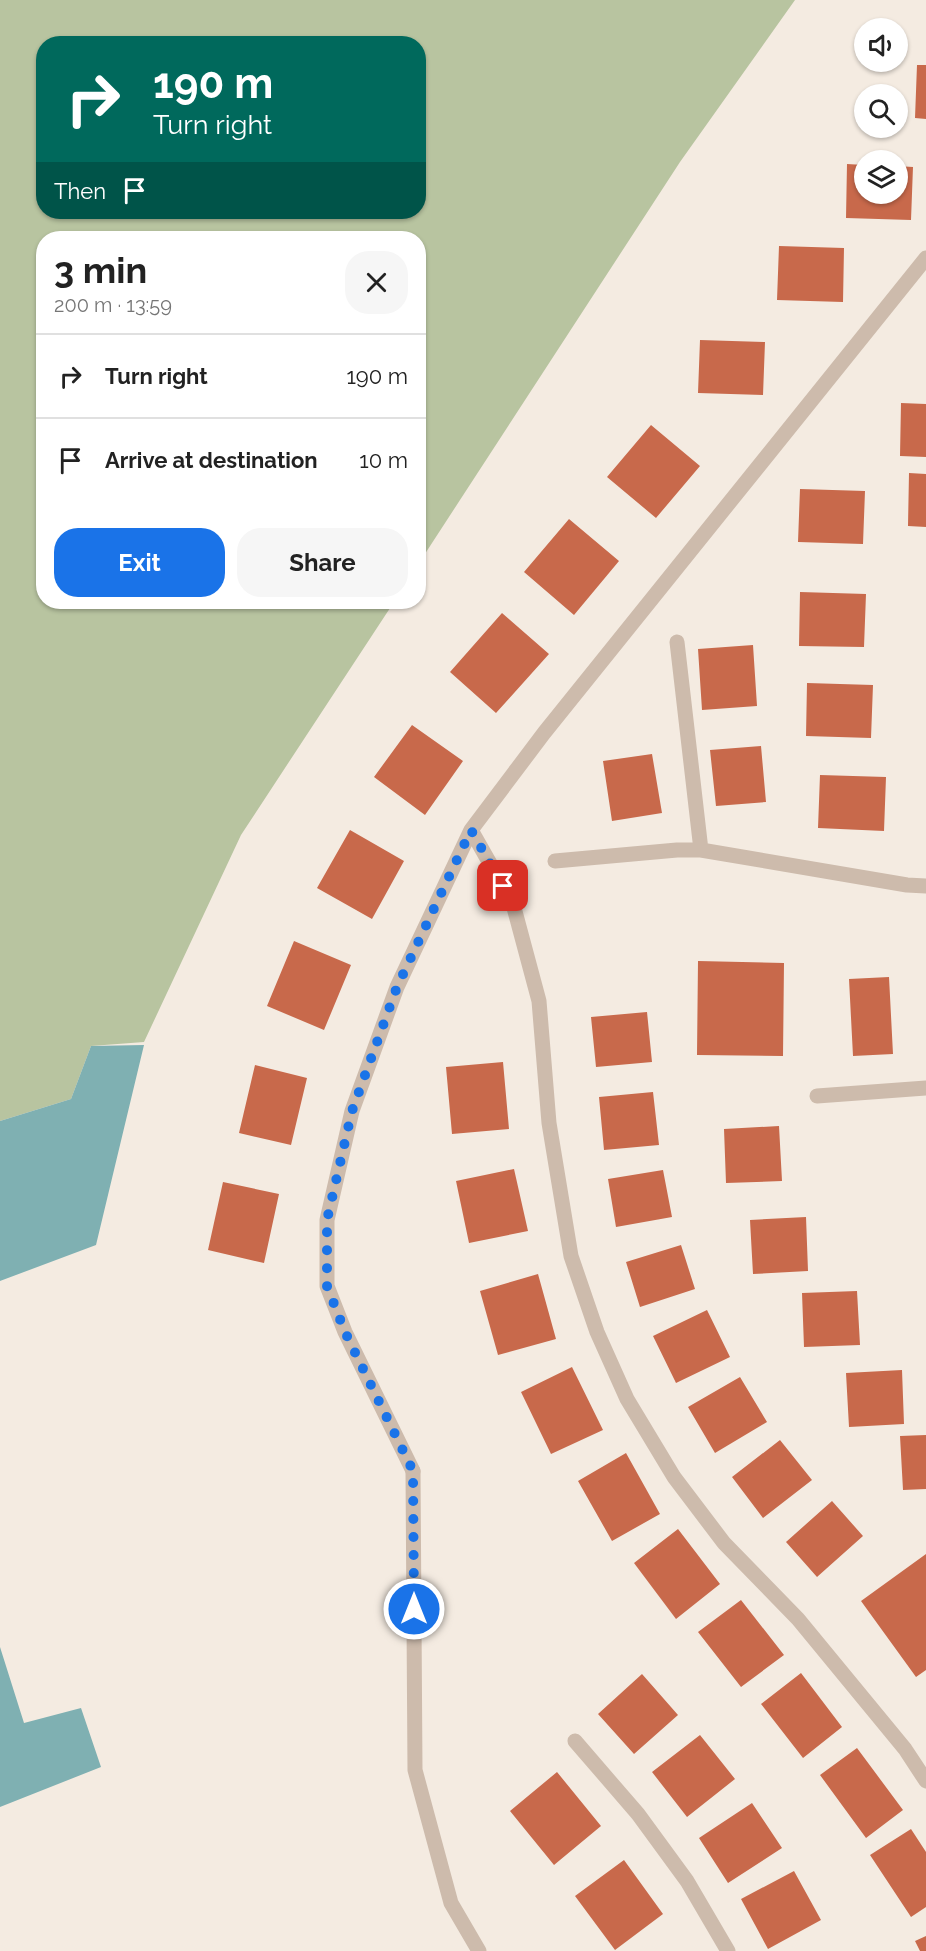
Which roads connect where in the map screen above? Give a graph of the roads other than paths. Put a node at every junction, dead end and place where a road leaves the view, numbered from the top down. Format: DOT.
graph roads {
  1 [pos="926,258"];
  2 [pos="677,642"];
  3 [pos="471,830"];
  4 [pos="701,850"];
  5 [pos="555,861"];
  6 [pos="926,886"];
  7 [pos="926,1088"];
  8 [pos="817,1096"];
  9 [pos="575,1741"];
  10 [pos="926,1781"];
  11 [pos="479,1951"];
  12 [pos="729,1951"];
  1 -- 3 [label="street"];
  2 -- 4 [label="street"];
  3 -- 10 [label="street"];
  3 -- 11 [label="street"];
  4 -- 5 [label="street"];
  4 -- 6 [label="street"];
  7 -- 8 [label="street"];
  9 -- 12 [label="street"];
}
